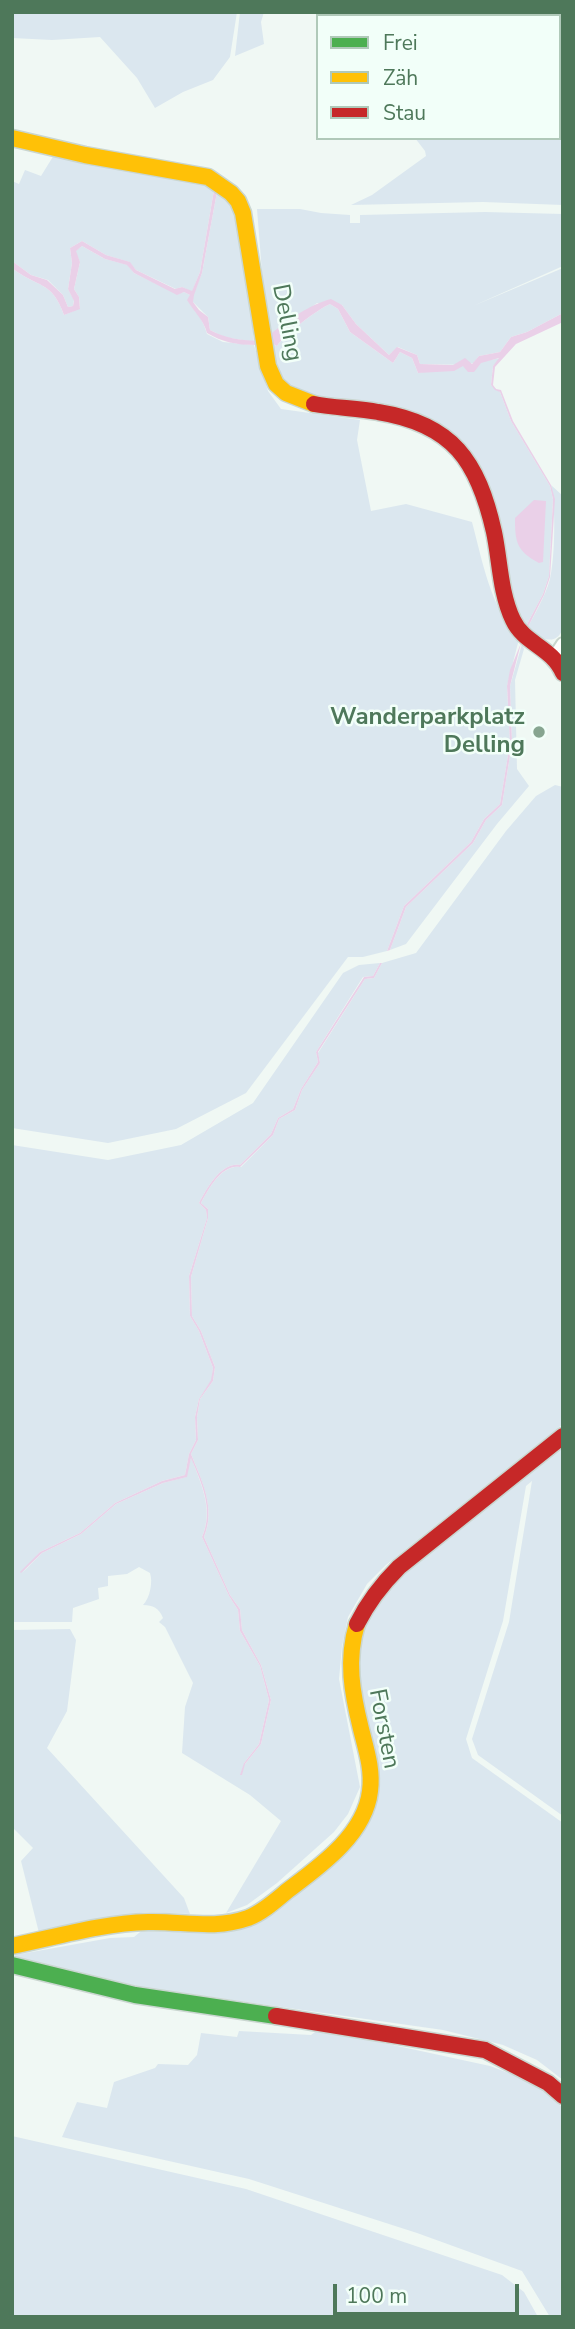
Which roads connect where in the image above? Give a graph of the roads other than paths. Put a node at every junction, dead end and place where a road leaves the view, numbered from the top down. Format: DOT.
graph roads {
  1 [pos="12,138"];
  2 [pos="559,650"];
  3 [pos="563,673"];
  4 [pos="563,1436"];
  5 [pos="12,1946"];
  6 [pos="12,1965"];
  7 [pos="563,2096"];
  1 -- 2 [label="street, Delling"];
  2 -- 3 [label="street, Delling"];
  4 -- 5 [label="street, Forsten"];
  6 -- 7 [label="street"];
}
